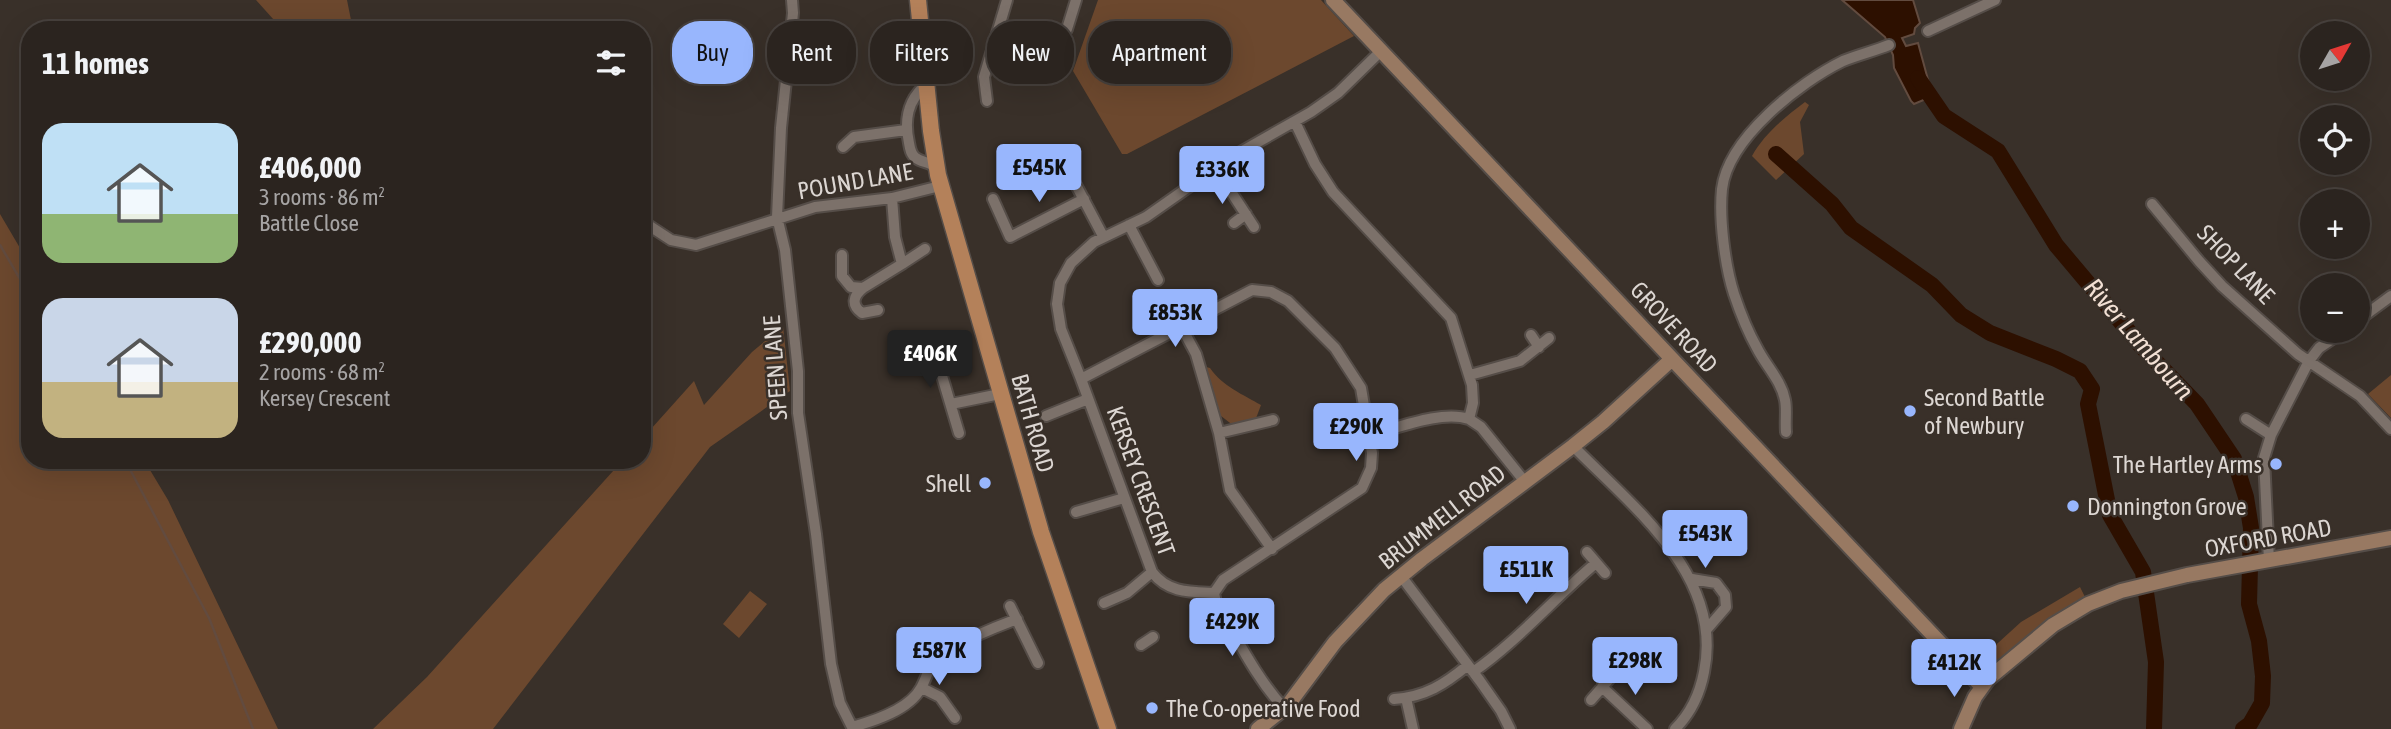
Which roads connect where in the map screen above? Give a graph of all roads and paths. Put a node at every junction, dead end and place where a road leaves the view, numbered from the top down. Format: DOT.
graph roads {
  1 [pos="792,0"];
  2 [pos="918,0"];
  3 [pos="1007,0"];
  4 [pos="1076,0"];
  5 [pos="1333,0"];
  6 [pos="1994,0"];
  7 [pos="920,21"];
  8 [pos="1069,21"];
  9 [pos="1928,31"];
  10 [pos="1889,45"];
  11 [pos="1381,51"];
  12 [pos="927,84"];
  13 [pos="987,102"];
  14 [pos="1295,122"];
  15 [pos="906,131"];
  16 [pos="843,147"];
  17 [pos="1066,166"];
  18 [pos="936,167"];
  19 [pos="1216,167"];
  20 [pos="940,186"];
  21 [pos="892,198"];
  22 [pos="993,199"];
  23 [pos="1084,199"];
  24 [pos="2152,204"];
  25 [pos="1246,214"];
  26 [pos="777,218"];
  27 [pos="1234,223"];
  28 [pos="1129,225"];
  29 [pos="651,227"];
  30 [pos="1254,227"];
  31 [pos="1103,236"];
  32 [pos="925,249"];
  33 [pos="842,255"];
  34 [pos="902,264"];
  35 [pos="1158,279"];
  36 [pos="863,288"];
  37 [pos="2391,296"];
  38 [pos="878,310"];
  39 [pos="2370,311"];
  40 [pos="1182,328"];
  41 [pos="1531,335"];
  42 [pos="1549,338"];
  43 [pos="2326,343"];
  44 [pos="1539,347"];
  45 [pos="917,351"];
  46 [pos="1672,359"];
  47 [pos="2309,360"];
  48 [pos="1470,375"];
  49 [pos="1081,379"];
  50 [pos="1000,394"];
  51 [pos="1088,399"];
  52 [pos="951,404"];
  53 [pos="1046,416"];
  54 [pos="1469,419"];
  55 [pos="2246,419"];
  56 [pos="1273,420"];
  57 [pos="2391,429"];
  58 [pos="1786,432"];
  59 [pos="959,433"];
  60 [pos="1219,433"];
  61 [pos="1370,435"];
  62 [pos="2271,435"];
  63 [pos="1573,446"];
  64 [pos="1524,482"];
  65 [pos="1124,498"];
  66 [pos="1076,512"];
  67 [pos="2391,538"];
  68 [pos="1272,549"];
  69 [pos="1587,552"];
  70 [pos="1596,562"];
  71 [pos="2257,564"];
  72 [pos="1152,572"];
  73 [pos="1605,573"];
  74 [pos="1401,576"];
  75 [pos="1692,579"];
  76 [pos="1214,593"];
  77 [pos="1104,603"];
  78 [pos="1010,606"];
  79 [pos="1017,618"];
  80 [pos="1707,629"];
  81 [pos="1153,636"];
  82 [pos="1141,645"];
  83 [pos="1032,657"];
  84 [pos="1471,668"];
  85 [pos="1612,676"];
  86 [pos="1981,686"];
  87 [pos="1602,687"];
  88 [pos="922,688"];
  89 [pos="1591,700"];
  90 [pos="1284,709"];
  91 [pos="954,711"];
  92 [pos="852,728"];
  93 [pos="1108,729"];
  94 [pos="1258,729"];
  95 [pos="1413,729"];
  96 [pos="1510,729"];
  97 [pos="1647,729"];
  98 [pos="1675,729"];
  99 [pos="1961,729"];
  1 -- 26 [label="street, SPEEN LANE"];
  2 -- 7 [label="main road, BATH ROAD"];
  3 -- 13 [label="street"];
  4 -- 8 [label="street"];
  5 -- 11 [label="street, GROVE ROAD"];
  6 -- 9 [label="street"];
  10 -- 58 [label="street"];
  11 -- 14 [label="street, KERSEY CRESCENT"];
  11 -- 46 [label="street, GROVE ROAD"];
  12 -- 15 [label="street"];
  12 -- 18 [label="main road, BATH ROAD"];
  14 -- 19 [label="street, KERSEY CRESCENT"];
  14 -- 48 [label="street"];
  15 -- 16 [label="street"];
  15 -- 18 [label="street"];
  17 -- 23 [label="street"];
  18 -- 20 [label="main road, BATH ROAD"];
  19 -- 25 [label="street"];
  19 -- 28 [label="street, KERSEY CRESCENT"];
  20 -- 21 [label="street, POUND LANE"];
  20 -- 50 [label="main road, BATH ROAD"];
  21 -- 26 [label="street, POUND LANE"];
  21 -- 34 [label="street"];
  22 -- 23 [label="street"];
  23 -- 31 [label="street"];
  24 -- 47 [label="street, SHOP LANE"];
  25 -- 27 [label="street"];
  25 -- 30 [label="street"];
  26 -- 29 [label="street, POUND LANE"];
  26 -- 92 [label="street, SPEEN LANE"];
  28 -- 31 [label="street, KERSEY CRESCENT"];
  28 -- 35 [label="street"];
  31 -- 49 [label="street, KERSEY CRESCENT"];
  32 -- 34 [label="street"];
  33 -- 36 [label="street"];
  34 -- 36 [label="street"];
  36 -- 38 [label="street"];
  37 -- 39 [label="street"];
  40 -- 49 [label="street"];
  40 -- 60 [label="street"];
  40 -- 61 [label="street"];
  41 -- 44 [label="street"];
  42 -- 44 [label="street"];
  43 -- 47 [label="street"];
  44 -- 48 [label="street"];
  45 -- 52 [label="street"];
  46 -- 63 [label="street, BRUMMELL ROAD"];
  46 -- 86 [label="street, GROVE ROAD"];
  47 -- 57 [label="street, SHOP LANE"];
  47 -- 62 [label="street"];
  48 -- 54 [label="street"];
  49 -- 51 [label="street, KERSEY CRESCENT"];
  50 -- 52 [label="street"];
  50 -- 93 [label="main road, BATH ROAD"];
  51 -- 53 [label="street"];
  51 -- 65 [label="street, KERSEY CRESCENT"];
  52 -- 59 [label="street"];
  54 -- 61 [label="street"];
  54 -- 64 [label="street"];
  55 -- 62 [label="street"];
  56 -- 60 [label="street"];
  60 -- 68 [label="street"];
  61 -- 68 [label="street"];
  62 -- 71 [label="street"];
  63 -- 64 [label="street, BRUMMELL ROAD"];
  63 -- 75 [label="street"];
  64 -- 74 [label="street, BRUMMELL ROAD"];
  65 -- 66 [label="street"];
  65 -- 72 [label="street, KERSEY CRESCENT"];
  67 -- 71 [label="street, OXFORD ROAD"];
  68 -- 76 [label="street"];
  69 -- 70 [label="street"];
  70 -- 73 [label="street"];
  70 -- 84 [label="street"];
  71 -- 86 [label="street, OXFORD ROAD"];
  72 -- 76 [label="street, KERSEY CRESCENT"];
  72 -- 77 [label="street"];
  74 -- 84 [label="street"];
  74 -- 90 [label="street, BRUMMELL ROAD"];
  75 -- 80 [label="street"];
  75 -- 80 [label="street"];
  76 -- 90 [label="street"];
  78 -- 79 [label="street"];
  79 -- 83 [label="street"];
  79 -- 88 [label="street"];
  80 -- 98 [label="street"];
  81 -- 82 [label="street"];
  84 -- 95 [label="street"];
  84 -- 96 [label="street"];
  85 -- 87 [label="street"];
  86 -- 99 [label="street"];
  87 -- 89 [label="street"];
  87 -- 97 [label="street"];
  88 -- 91 [label="street"];
  88 -- 92 [label="street"];
  90 -- 94 [label="street, BRUMMELL ROAD"];
}
